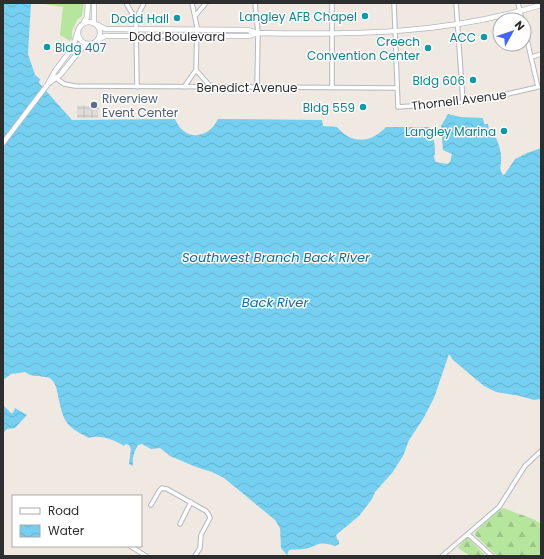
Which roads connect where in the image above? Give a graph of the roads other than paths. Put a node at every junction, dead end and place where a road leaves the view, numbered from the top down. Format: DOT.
graph roads {
  1 [pos="88,3"];
  2 [pos="94,3"];
  3 [pos="126,3"];
  4 [pos="144,3"];
  5 [pos="192,3"];
  6 [pos="206,3"];
  7 [pos="255,3"];
  8 [pos="332,3"];
  9 [pos="394,3"];
  10 [pos="456,3"];
  11 [pos="518,3"];
  12 [pos="541,5"];
  13 [pos="520,11"];
  14 [pos="196,16"];
  15 [pos="136,20"];
  16 [pos="83,23"];
  17 [pos="96,24"];
  18 [pos="457,25"];
  19 [pos="136,29"];
  20 [pos="197,30"];
  21 [pos="78,31"];
  22 [pos="395,32"];
  23 [pos="258,33"];
  24 [pos="332,34"];
  25 [pos="136,36"];
  26 [pos="196,37"];
  27 [pos="98,40"];
  28 [pos="91,44"];
  29 [pos="531,52"];
  30 [pos="541,54"];
  31 [pos="532,57"];
  32 [pos="196,70"];
  33 [pos="54,77"];
  34 [pos="137,87"];
  35 [pos="184,87"];
  36 [pos="211,87"];
  37 [pos="257,87"];
  38 [pos="332,88"];
  39 [pos="397,88"];
  40 [pos="463,102"];
  41 [pos="3,143"];
  42 [pos="541,451"];
  43 [pos="191,502"];
  44 [pos="151,505"];
  45 [pos="180,524"];
  46 [pos="468,534"];
  47 [pos="132,547"];
  48 [pos="146,556"];
  49 [pos="196,556"];
  50 [pos="442,556"];
  51 [pos="492,556"];
  1 -- 16 [label="street"];
  2 -- 17 [label="street"];
  3 -- 15 [label="street"];
  4 -- 15 [label="street"];
  5 -- 14 [label="street"];
  6 -- 14 [label="street"];
  7 -- 23 [label="street"];
  8 -- 24 [label="street"];
  9 -- 22 [label="street"];
  10 -- 18 [label="street"];
  11 -- 13 [label="street"];
  12 -- 13 [label="street, Dodd Boulevard"];
  13 -- 18 [label="street, Dodd Boulevard"];
  14 -- 20 [label="street"];
  15 -- 19 [label="street"];
  16 -- 17 [label="street"];
  16 -- 21 [label="street"];
  17 -- 19 [label="street, Dodd Boulevard"];
  17 -- 27 [label="street"];
  18 -- 22 [label="street, Dodd Boulevard"];
  18 -- 40 [label="street"];
  19 -- 20 [label="street, Dodd Boulevard"];
  19 -- 25 [label="street"];
  20 -- 23 [label="street, Dodd Boulevard"];
  20 -- 26 [label="street"];
  21 -- 28 [label="street"];
  21 -- 33 [label="street"];
  22 -- 24 [label="street, Dodd Boulevard"];
  22 -- 39 [label="street"];
  23 -- 24 [label="street, Dodd Boulevard"];
  23 -- 26 [label="street, Dodd Boulevard"];
  23 -- 37 [label="street"];
  24 -- 38 [label="street"];
  25 -- 26 [label="street, Dodd Boulevard"];
  25 -- 27 [label="street, Dodd Boulevard"];
  25 -- 34 [label="street"];
  26 -- 32 [label="street"];
  27 -- 28 [label="street"];
  28 -- 33 [label="street"];
  29 -- 31 [label="street"];
  30 -- 31 [label="street"];
  31 -- 40 [label="street, Thornell Avenue"];
  32 -- 35 [label="street"];
  32 -- 36 [label="street"];
  33 -- 34 [label="street, Benedict Avenue"];
  33 -- 41 [label="street"];
  34 -- 35 [label="street, Benedict Avenue"];
  35 -- 36 [label="street, Benedict Avenue"];
  36 -- 37 [label="street, Benedict Avenue"];
  37 -- 38 [label="street, Benedict Avenue"];
  38 -- 39 [label="street, Benedict Avenue"];
  39 -- 40 [label="street, Thornell Avenue"];
  42 -- 46 [label="street"];
  43 -- 44 [label="street"];
  43 -- 45 [label="street"];
  43 -- 49 [label="street"];
  46 -- 50 [label="street"];
  46 -- 51 [label="street"];
  47 -- 48 [label="street"];
}
